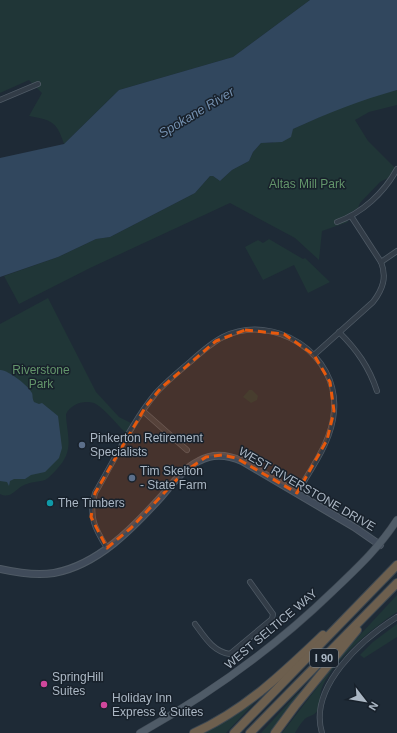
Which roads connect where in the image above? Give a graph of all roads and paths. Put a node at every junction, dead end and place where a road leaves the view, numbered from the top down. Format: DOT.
graph roads {
  1 [pos="38,84"];
  2 [pos="0,100"];
  3 [pos="397,169"];
  4 [pos="351,216"];
  5 [pos="337,222"];
  6 [pos="397,251"];
  7 [pos="381,262"];
  8 [pos="339,332"];
  9 [pos="314,355"];
  10 [pos="377,391"];
  11 [pos="143,411"];
  12 [pos="187,450"];
  13 [pos="297,493"];
  14 [pos="397,520"];
  15 [pos="380,545"];
  16 [pos="107,548"];
  17 [pos="397,565"];
  18 [pos="0,569"];
  19 [pos="250,582"];
  20 [pos="397,583"];
  21 [pos="371,592"];
  22 [pos="397,617"];
  23 [pos="195,624"];
  24 [pos="140,733"];
  25 [pos="194,733"];
  26 [pos="234,733"];
  27 [pos="250,733"];
  28 [pos="275,733"];
  29 [pos="322,733"];
  1 -- 2 [label="street"];
  3 -- 4 [label="street"];
  4 -- 5 [label="street"];
  4 -- 7 [label="street"];
  6 -- 7 [label="street"];
  7 -- 8 [label="street"];
  8 -- 9 [label="street"];
  8 -- 10 [label="street"];
  9 -- 11 [label="street"];
  9 -- 13 [label="street"];
  11 -- 12 [label="street"];
  11 -- 16 [label="street"];
  13 -- 15 [label="street, WEST RIVERSTONE DRIVE"];
  13 -- 16 [label="street, WEST RIVERSTONE DRIVE"];
  14 -- 15 [label="main road, WEST SELTICE WAY"];
  15 -- 24 [label="main road, WEST SELTICE WAY"];
  16 -- 18 [label="street, WEST RIVERSTONE DRIVE"];
  17 -- 21 [label="highway, I 90"];
  19 -- 23 [label="street"];
  20 -- 27 [label="highway, I 90"];
  20 -- 28 [label="highway, I 90"];
  21 -- 25 [label="highway"];
  21 -- 26 [label="highway, I 90"];
  22 -- 29 [label="street"];
}
